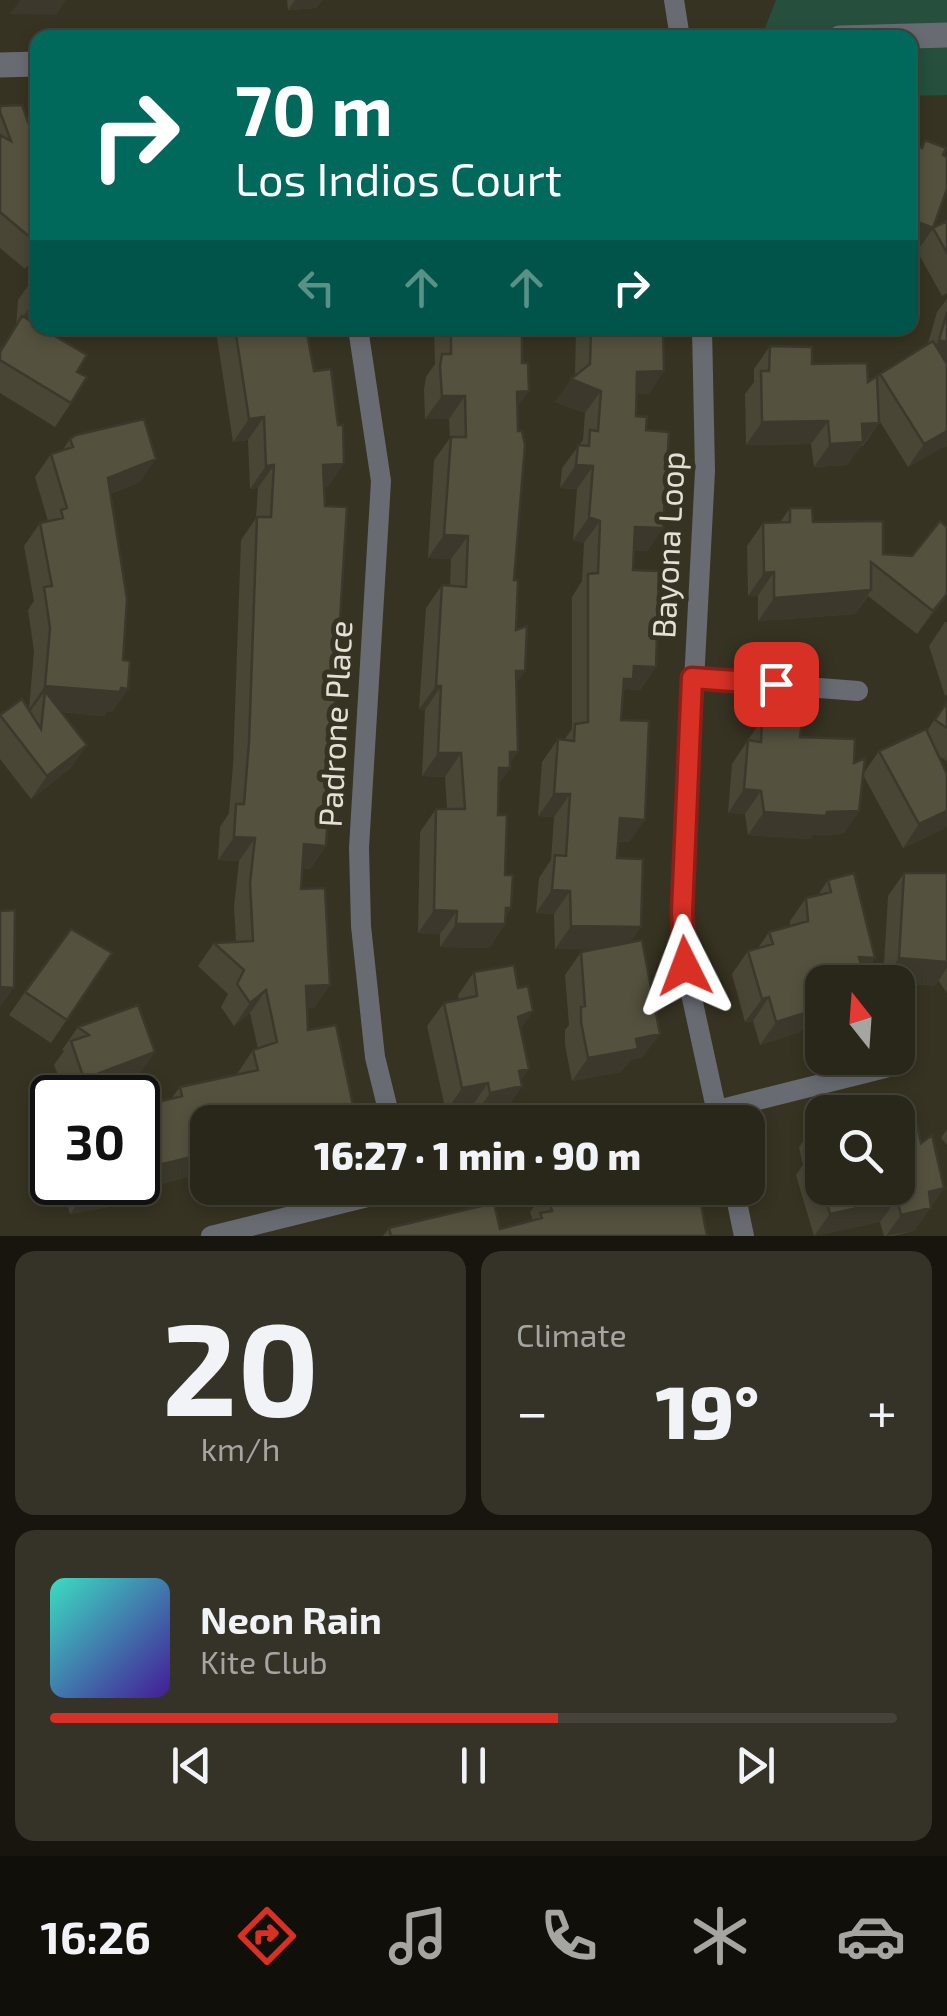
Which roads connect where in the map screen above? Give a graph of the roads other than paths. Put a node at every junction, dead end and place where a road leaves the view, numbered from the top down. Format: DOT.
graph roads {
  1 [pos="678,1"];
  2 [pos="680,30"];
  3 [pos="947,35"];
  4 [pos="918,36"];
  5 [pos="30,64"];
  6 [pos="0,65"];
  7 [pos="359,335"];
  8 [pos="702,335"];
  9 [pos="692,678"];
  10 [pos="858,691"];
  11 [pos="863,1075"];
  12 [pos="387,1105"];
  13 [pos="715,1105"];
  14 [pos="759,1105"];
  15 [pos="336,1205"];
  16 [pos="738,1205"];
  17 [pos="212,1236"];
  18 [pos="744,1236"];
  1 -- 2 [label="street"];
  3 -- 4 [label="street"];
  5 -- 6 [label="street"];
  7 -- 12 [label="street, Padrone Place"];
  8 -- 9 [label="street, Bayona Loop"];
  9 -- 10 [label="street"];
  9 -- 13 [label="street, Bayona Loop"];
  11 -- 14 [label="street"];
  15 -- 17 [label="street"];
  16 -- 18 [label="street"];
}
